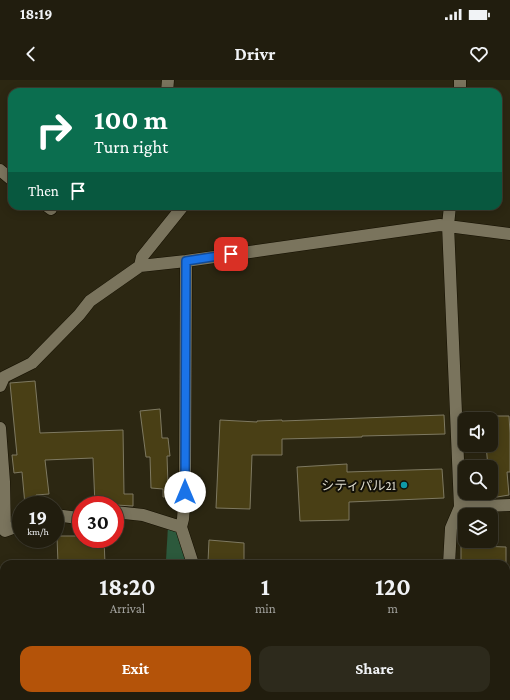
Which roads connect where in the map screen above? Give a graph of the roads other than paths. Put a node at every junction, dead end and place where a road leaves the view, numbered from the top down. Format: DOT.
graph roads {
  1 [pos="0,170"];
  2 [pos="8,177"];
  3 [pos="180,210"];
  4 [pos="450,210"];
  5 [pos="448,225"];
  6 [pos="510,234"];
  7 [pos="186,261"];
  8 [pos="140,266"];
  9 [pos="0,386"];
  10 [pos="0,428"];
  11 [pos="510,505"];
  12 [pos="460,507"];
  13 [pos="124,513"];
  14 [pos="181,527"];
  15 [pos="12,528"];
  16 [pos="192,560"];
  17 [pos="449,560"];
  1 -- 2 [label="street"];
  3 -- 8 [label="street"];
  4 -- 5 [label="street"];
  5 -- 6 [label="street"];
  5 -- 7 [label="street"];
  5 -- 12 [label="street"];
  7 -- 8 [label="street"];
  7 -- 14 [label="street"];
  8 -- 9 [label="street"];
  10 -- 15 [label="street"];
  11 -- 12 [label="street"];
  12 -- 17 [label="street"];
  13 -- 14 [label="street"];
  14 -- 16 [label="street"];
}
